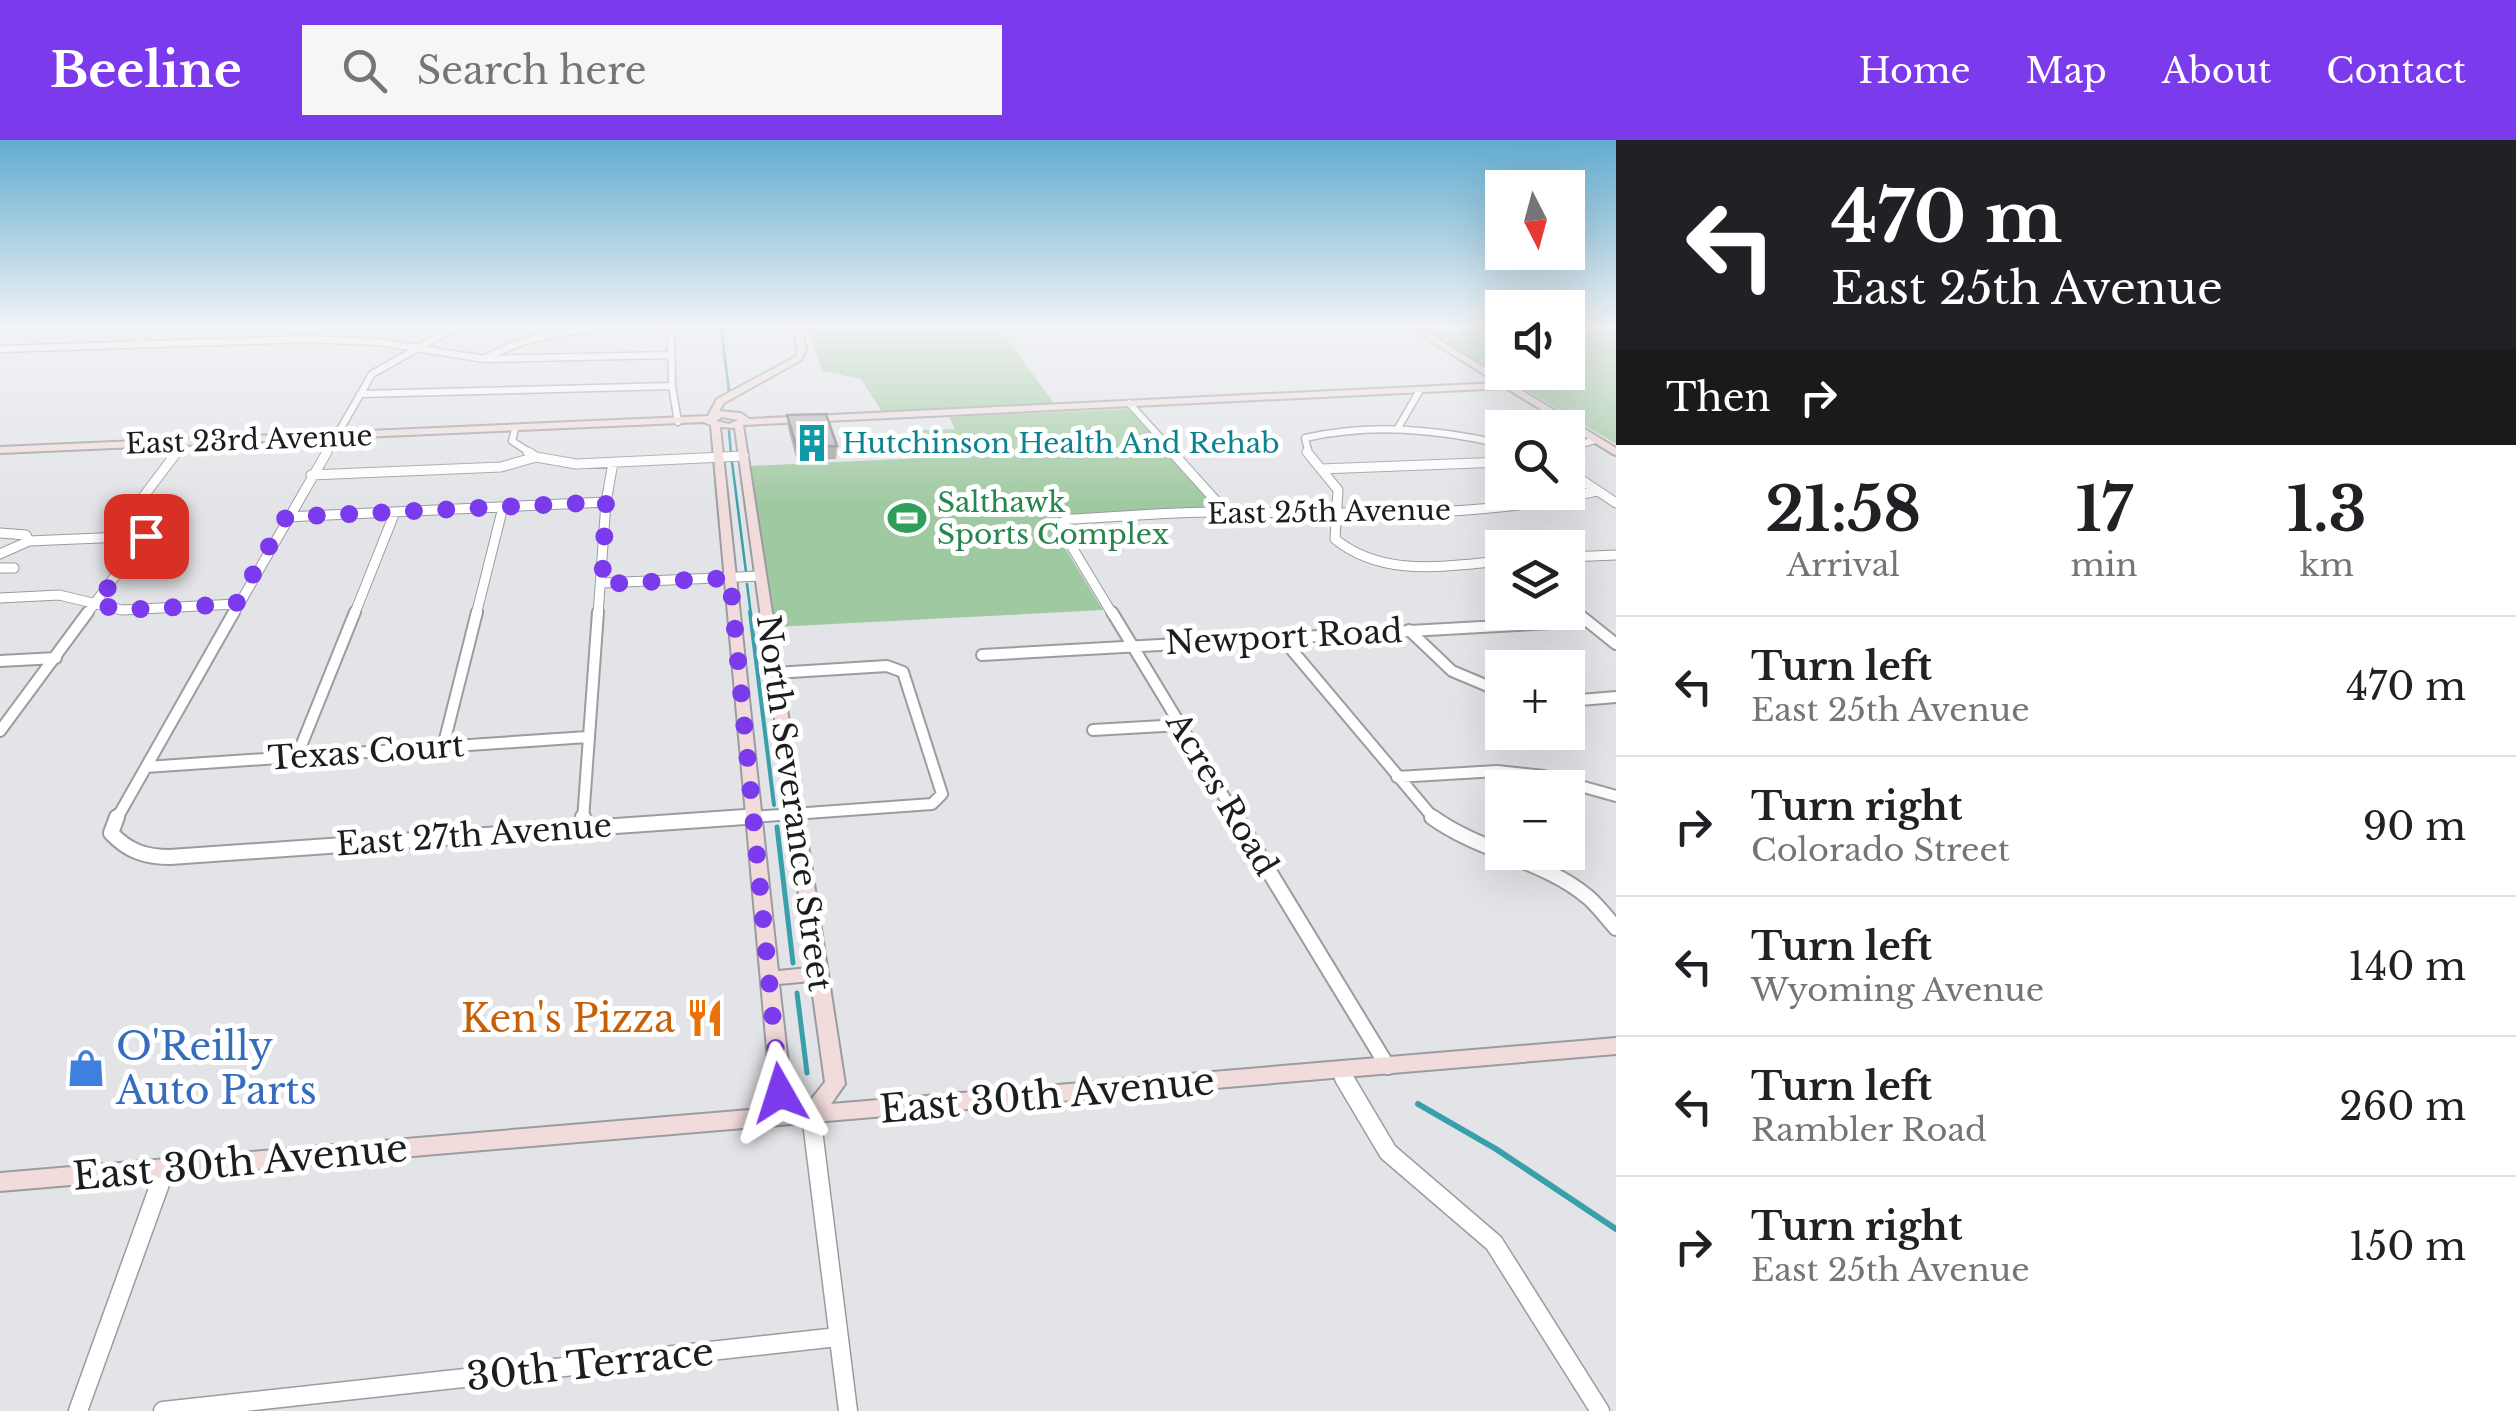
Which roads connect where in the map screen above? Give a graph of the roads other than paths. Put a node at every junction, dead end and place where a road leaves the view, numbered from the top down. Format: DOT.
graph roads {
  1 [pos="365,386"];
  2 [pos="660,386"];
  3 [pos="672,386"];
  4 [pos="748,386"];
  5 [pos="1485,386"];
  6 [pos="742,390"];
  7 [pos="1420,390"];
  8 [pos="1516,390"];
  9 [pos="360,394"];
  10 [pos="1130,403"];
  11 [pos="741,420"];
  12 [pos="711,421"];
  13 [pos="678,422"];
  14 [pos="1398,428"];
  15 [pos="515,429"];
  16 [pos="334,436"];
  17 [pos="1596,440"];
  18 [pos="1485,441"];
  19 [pos="184,443"];
  20 [pos="1585,443"];
  21 [pos="0,450"];
  22 [pos="1616,452"];
  23 [pos="744,456"];
  24 [pos="536,458"];
  25 [pos="718,458"];
  26 [pos="613,463"];
  27 [pos="1485,463"];
  28 [pos="1321,469"];
  29 [pos="311,475"];
  30 [pos="1585,483"];
  31 [pos="1597,491"];
  32 [pos="606,502"];
  33 [pos="1616,503"];
  34 [pos="503,507"];
  35 [pos="395,512"];
  36 [pos="1226,512"];
  37 [pos="1338,514"];
  38 [pos="286,517"];
  39 [pos="1059,522"];
  40 [pos="0,533"];
  41 [pos="146,536"];
  42 [pos="29,541"];
  43 [pos="0,554"];
  44 [pos="1616,555"];
  45 [pos="1585,557"];
  46 [pos="1485,562"];
  47 [pos="0,568"];
  48 [pos="14,568"];
  49 [pos="761,576"];
  50 [pos="730,578"];
  51 [pos="602,584"];
  52 [pos="0,598"];
  53 [pos="96,604"];
  54 [pos="236,604"];
  55 [pos="1586,621"];
  56 [pos="1410,630"];
  57 [pos="1281,637"];
  58 [pos="1616,644"];
  59 [pos="1130,646"];
  60 [pos="982,654"];
  61 [pos="56,658"];
  62 [pos="0,661"];
  63 [pos="775,673"];
  64 [pos="1485,685"];
  65 [pos="1616,698"];
  66 [pos="1585,700"];
  67 [pos="1180,725"];
  68 [pos="1093,730"];
  69 [pos="0,731"];
  70 [pos="587,737"];
  71 [pos="443,746"];
  72 [pos="297,756"];
  73 [pos="146,767"];
  74 [pos="1397,777"];
  75 [pos="1616,796"];
  76 [pos="796,813"];
  77 [pos="753,816"];
  78 [pos="582,827"];
  79 [pos="1616,928"];
  80 [pos="819,974"];
  81 [pos="769,978"];
  82 [pos="1616,1046"];
  83 [pos="1388,1067"];
  84 [pos="1340,1071"];
  85 [pos="811,1114"];
  86 [pos="166,1167"];
  87 [pos="0,1182"];
  88 [pos="838,1337"];
  89 [pos="78,1411"];
  90 [pos="163,1411"];
  91 [pos="848,1411"];
  92 [pos="1600,1411"];
  1 -- 9 [label="street"];
  2 -- 9 [label="street"];
  3 -- 13 [label="street"];
  4 -- 6 [label="street"];
  5 -- 7 [label="street"];
  6 -- 11 [label="street, North Severance Street"];
  6 -- 12 [label="street"];
  7 -- 10 [label="street"];
  7 -- 14 [label="street"];
  8 -- 17 [label="street"];
  9 -- 16 [label="street"];
  10 -- 11 [label="street"];
  10 -- 36 [label="street"];
  11 -- 12 [label="street, East 23rd Avenue"];
  11 -- 23 [label="street, North Severance Street"];
  12 -- 13 [label="street, East 23rd Avenue"];
  12 -- 25 [label="street, North Severance Street"];
  13 -- 15 [label="street, East 23rd Avenue"];
  14 -- 18 [label="street"];
  14 -- 28 [label="street"];
  15 -- 16 [label="street, East 23rd Avenue"];
  15 -- 24 [label="street"];
  16 -- 19 [label="street, East 23rd Avenue"];
  16 -- 29 [label="street"];
  17 -- 20 [label="street"];
  17 -- 22 [label="street"];
  19 -- 21 [label="street, East 23rd Avenue"];
  19 -- 41 [label="street"];
  23 -- 25 [label="street"];
  23 -- 49 [label="street, North Severance Street"];
  24 -- 26 [label="street"];
  24 -- 29 [label="street"];
  25 -- 26 [label="street"];
  25 -- 50 [label="street, North Severance Street"];
  26 -- 32 [label="street"];
  27 -- 28 [label="street"];
  28 -- 37 [label="street"];
  29 -- 38 [label="street"];
  30 -- 31 [label="street"];
  31 -- 33 [label="street"];
  31 -- 37 [label="street, East 25th Avenue"];
  32 -- 34 [label="street"];
  32 -- 51 [label="street"];
  34 -- 35 [label="street"];
  34 -- 71 [label="street"];
  35 -- 38 [label="street"];
  35 -- 72 [label="street"];
  36 -- 37 [label="street, East 25th Avenue"];
  36 -- 39 [label="street, East 25th Avenue"];
  37 -- 46 [label="street"];
  38 -- 54 [label="street"];
  39 -- 59 [label="street, Acres Road"];
  40 -- 42 [label="street"];
  41 -- 42 [label="street"];
  41 -- 53 [label="street"];
  42 -- 43 [label="street"];
  44 -- 45 [label="street"];
  47 -- 48 [label="street"];
  49 -- 50 [label="street"];
  49 -- 63 [label="street, North Severance Street"];
  50 -- 51 [label="street"];
  50 -- 77 [label="street, North Severance Street"];
  51 -- 70 [label="street"];
  52 -- 53 [label="street"];
  53 -- 54 [label="street"];
  53 -- 61 [label="street"];
  54 -- 73 [label="street"];
  55 -- 56 [label="street, Newport Road"];
  55 -- 58 [label="street"];
  56 -- 57 [label="street, Newport Road"];
  56 -- 64 [label="street"];
  57 -- 59 [label="street, Newport Road"];
  57 -- 74 [label="street"];
  59 -- 60 [label="street, Newport Road"];
  59 -- 67 [label="street, Acres Road"];
  61 -- 62 [label="street"];
  61 -- 69 [label="street"];
  63 -- 76 [label="street, North Severance Street"];
  63 -- 76 [label="street, East 27th Avenue"];
  65 -- 66 [label="street"];
  67 -- 68 [label="street"];
  67 -- 83 [label="street, Acres Road"];
  70 -- 71 [label="street, Texas Court"];
  70 -- 78 [label="street"];
  71 -- 72 [label="street, Texas Court"];
  72 -- 73 [label="street, Texas Court"];
  73 -- 78 [label="street, East 27th Avenue"];
  74 -- 75 [label="street"];
  74 -- 79 [label="street"];
  76 -- 77 [label="street, East 27th Avenue"];
  76 -- 80 [label="street, North Severance Street"];
  77 -- 78 [label="street, East 27th Avenue"];
  77 -- 81 [label="street, North Severance Street"];
  80 -- 81 [label="street"];
  80 -- 85 [label="street, North Severance Street"];
  81 -- 85 [label="street, North Severance Street"];
  82 -- 83 [label="street, East 30th Avenue"];
  83 -- 84 [label="street, East 30th Avenue"];
  84 -- 85 [label="street, East 30th Avenue"];
  84 -- 92 [label="street"];
  85 -- 86 [label="street, East 30th Avenue"];
  85 -- 88 [label="street"];
  86 -- 87 [label="street, East 30th Avenue"];
  86 -- 89 [label="street"];
  88 -- 90 [label="street, 30th Terrace"];
  88 -- 91 [label="street"];
}
